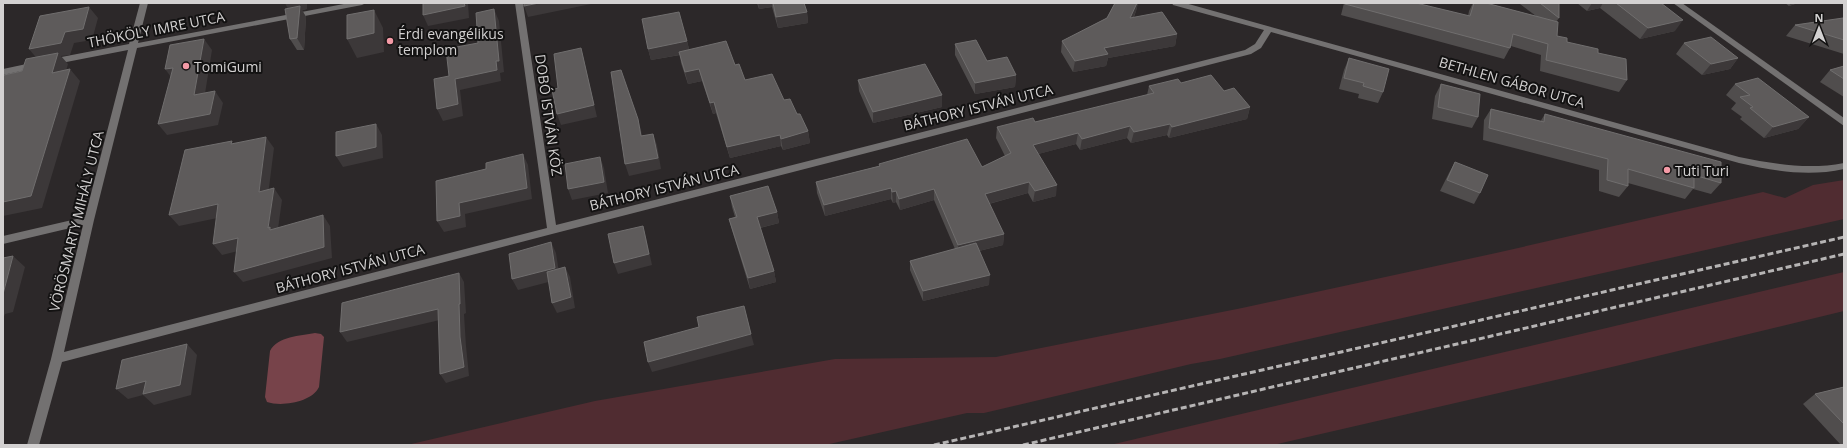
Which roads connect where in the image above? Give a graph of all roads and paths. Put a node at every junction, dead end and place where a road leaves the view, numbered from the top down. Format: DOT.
graph roads {
  1 [pos="144,3"];
  2 [pos="362,3"];
  3 [pos="519,3"];
  4 [pos="1176,3"];
  5 [pos="1677,3"];
  6 [pos="1269,29"];
  7 [pos="133,47"];
  8 [pos="3,72"];
  9 [pos="1844,124"];
  10 [pos="1844,166"];
  11 [pos="89,220"];
  12 [pos="552,230"];
  13 [pos="3,240"];
  14 [pos="57,359"];
  15 [pos="33,445"];
  1 -- 7 [label="street, VÖRÖSMARTY MIHÁLY UTCA"];
  2 -- 7 [label="street, THÖKÖLY IMRE UTCA"];
  3 -- 12 [label="street, DOBÓ ISTVÁN KÖZ"];
  4 -- 6 [label="street, BETHLEN GÁBOR UTCA"];
  5 -- 9 [label="street"];
  6 -- 10 [label="street, BETHLEN GÁBOR UTCA"];
  6 -- 12 [label="street, BÁTHORY ISTVÁN UTCA"];
  7 -- 8 [label="street, THÖKÖLY IMRE UTCA"];
  7 -- 11 [label="street, VÖRÖSMARTY MIHÁLY UTCA"];
  11 -- 13 [label="street"];
  11 -- 14 [label="street, VÖRÖSMARTY MIHÁLY UTCA"];
  12 -- 14 [label="street, BÁTHORY ISTVÁN UTCA"];
  14 -- 15 [label="street, VÖRÖSMARTY MIHÁLY UTCA"];
}
